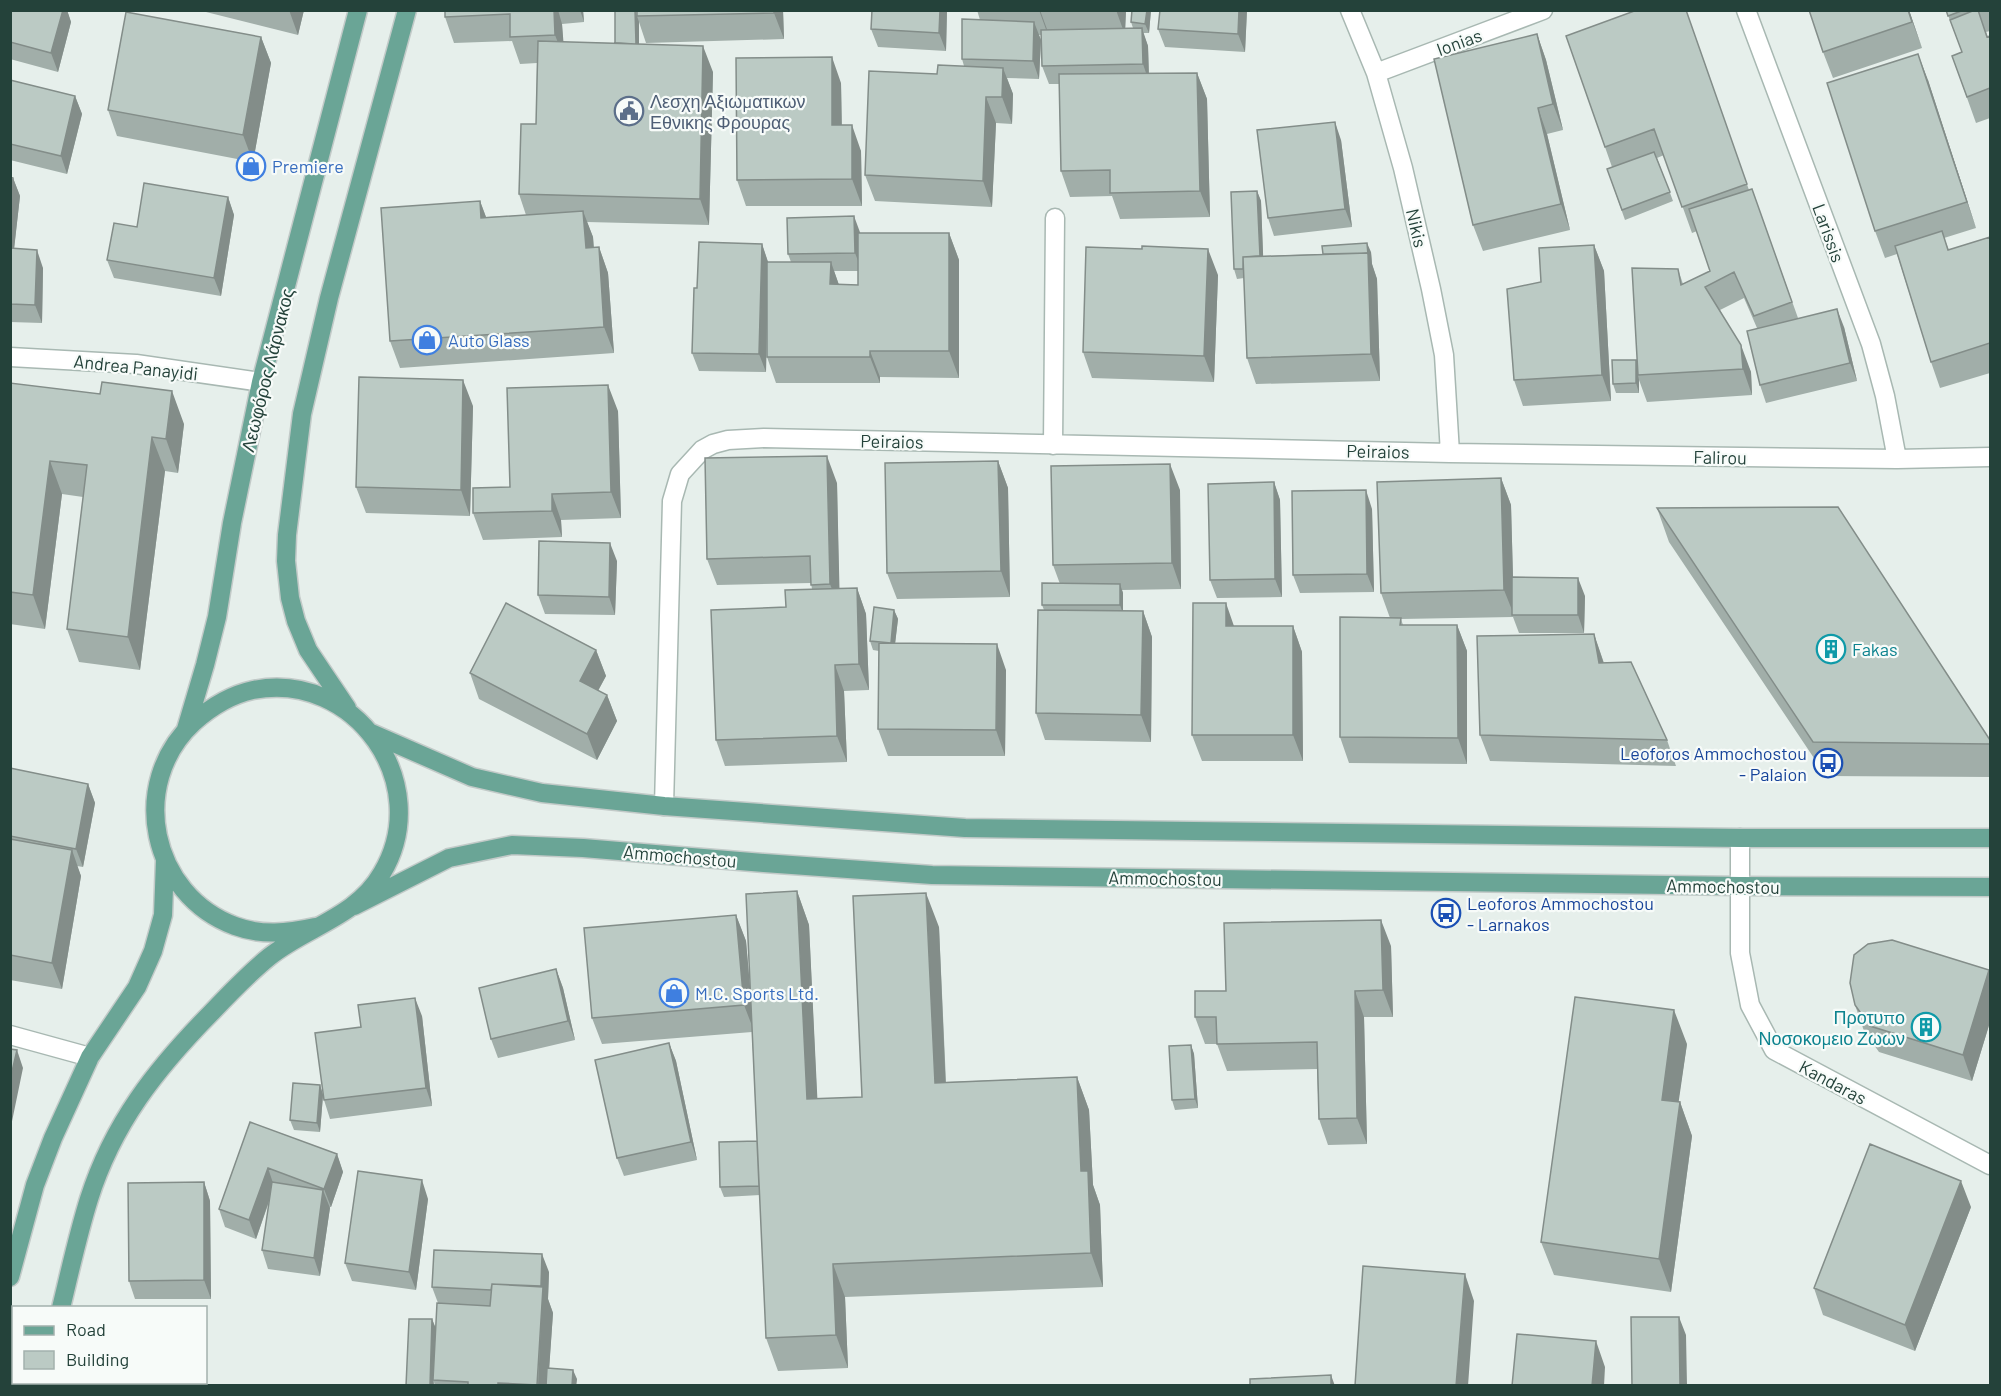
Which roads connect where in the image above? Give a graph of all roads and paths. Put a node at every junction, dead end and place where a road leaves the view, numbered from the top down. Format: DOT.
graph roads {
  1 [pos="358,10"];
  2 [pos="407,10"];
  3 [pos="1350,10"];
  4 [pos="1543,10"];
  5 [pos="1746,10"];
  6 [pos="1376,73"];
  7 [pos="1055,218"];
  8 [pos="10,357"];
  9 [pos="261,382"];
  10 [pos="1053,445"];
  11 [pos="1450,453"];
  12 [pos="1990,457"];
  13 [pos="1897,459"];
  14 [pos="352,715"];
  15 [pos="185,730"];
  16 [pos="372,733"];
  17 [pos="664,806"];
  18 [pos="1740,838"];
  19 [pos="1990,838"];
  20 [pos="165,860"];
  21 [pos="1740,886"];
  22 [pos="1990,887"];
  23 [pos="354,906"];
  24 [pos="315,927"];
  25 [pos="10,1035"];
  26 [pos="90,1057"];
  27 [pos="1990,1165"];
  28 [pos="10,1277"];
  29 [pos="62,1306"];
  1 -- 9 [label="main road, Λεωφόρος Λάρνακος"];
  2 -- 14 [label="main road, Λεωφόρος Λάρνακος"];
  3 -- 6 [label="street, Nikis"];
  4 -- 6 [label="street, Ionias"];
  5 -- 13 [label="street, Larissis"];
  6 -- 11 [label="street, Nikis"];
  7 -- 10 [label="street"];
  8 -- 9 [label="street, Andrea Panayidi"];
  9 -- 15 [label="main road, Λεωφόρος Λάρνακος"];
  10 -- 11 [label="street, Peiraios"];
  10 -- 17 [label="street, Peiraios"];
  11 -- 13 [label="street, Falirou"];
  12 -- 13 [label="street, Falirou"];
  14 -- 15 [label="main road, Λεωφόρος Λάρνακος"];
  14 -- 16 [label="main road, Λεωφόρος Λάρνακος"];
  15 -- 20 [label="main road, Λεωφόρος Λάρνακος"];
  16 -- 17 [label="main road"];
  16 -- 23 [label="main road, Λεωφόρος Λάρνακος"];
  17 -- 18 [label="main road"];
  18 -- 19 [label="main road"];
  18 -- 21 [label="street, Kandaras"];
  20 -- 24 [label="main road, Λεωφόρος Λάρνακος"];
  20 -- 26 [label="main road, Λεωφόρος Λάρνακος"];
  21 -- 22 [label="main road, Ammochostou"];
  21 -- 23 [label="main road, Ammochostou"];
  21 -- 27 [label="street, Kandaras"];
  23 -- 24 [label="main road, Λεωφόρος Λάρνακος"];
  24 -- 29 [label="main road, Λεωφόρος Λάρνακος"];
  25 -- 26 [label="street"];
  26 -- 28 [label="main road, Λεωφόρος Λάρνακος"];
}
